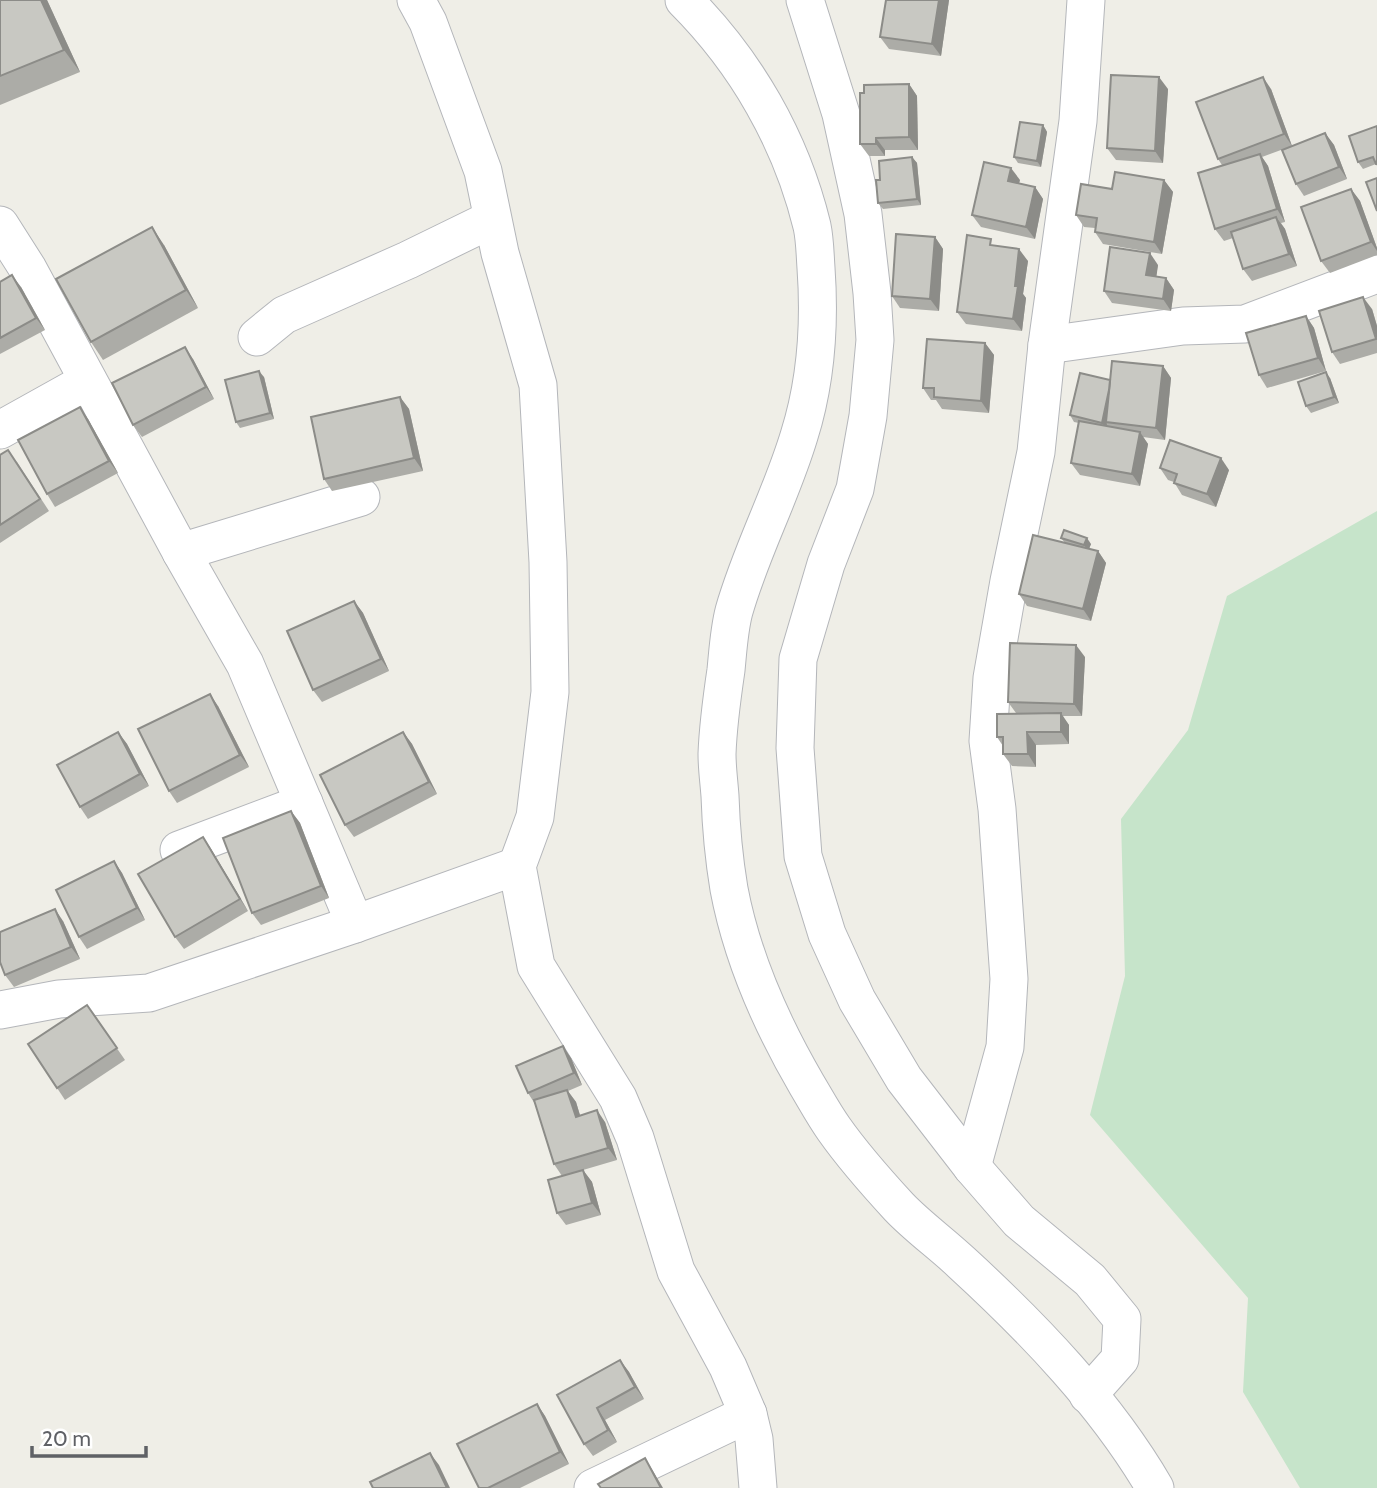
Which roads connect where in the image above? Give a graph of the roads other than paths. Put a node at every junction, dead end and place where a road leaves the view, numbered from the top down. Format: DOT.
graph roads {
  1 [pos="416,0"];
  2 [pos="684,0"];
  3 [pos="805,0"];
  4 [pos="1086,0"];
  5 [pos="492,219"];
  6 [pos="0,225"];
  7 [pos="1377,274"];
  8 [pos="257,337"];
  9 [pos="1047,345"];
  10 [pos="88,381"];
  11 [pos="0,430"];
  12 [pos="361,497"];
  13 [pos="181,552"];
  14 [pos="304,803"];
  15 [pos="179,850"];
  16 [pos="517,866"];
  17 [pos="355,924"];
  18 [pos="0,1010"];
  19 [pos="972,1167"];
  20 [pos="1088,1395"];
  21 [pos="748,1415"];
  22 [pos="593,1488"];
  23 [pos="758,1488"];
  24 [pos="1155,1488"];
  1 -- 5 [label="street"];
  2 -- 20 [label="street"];
  3 -- 19 [label="street"];
  4 -- 9 [label="street"];
  5 -- 8 [label="street"];
  5 -- 16 [label="street"];
  6 -- 10 [label="street"];
  7 -- 9 [label="street"];
  9 -- 19 [label="street"];
  10 -- 11 [label="street"];
  10 -- 13 [label="street"];
  12 -- 13 [label="street"];
  13 -- 14 [label="street"];
  14 -- 15 [label="street"];
  14 -- 17 [label="street"];
  16 -- 17 [label="street"];
  16 -- 21 [label="street"];
  17 -- 18 [label="street"];
  19 -- 20 [label="street"];
  20 -- 24 [label="street"];
  21 -- 22 [label="street"];
  21 -- 23 [label="street"];
}
